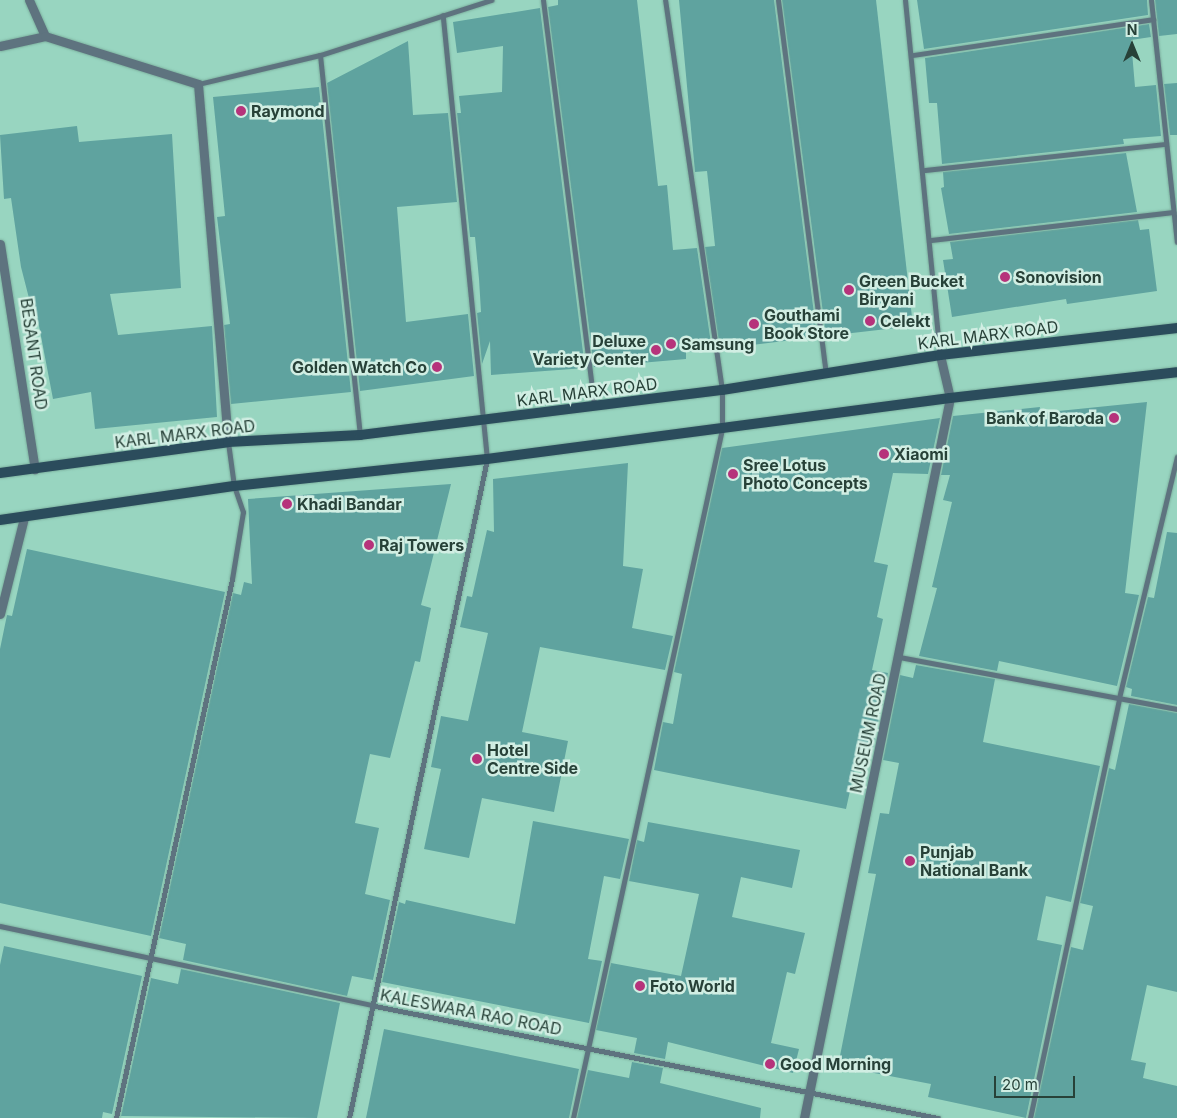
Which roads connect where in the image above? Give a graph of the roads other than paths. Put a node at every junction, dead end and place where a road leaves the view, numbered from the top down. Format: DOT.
graph roads {
  1 [pos="29,0"];
  2 [pos="491,0"];
  3 [pos="543,0"];
  4 [pos="665,0"];
  5 [pos="778,0"];
  6 [pos="905,0"];
  7 [pos="1151,0"];
  8 [pos="443,15"];
  9 [pos="1153,19"];
  10 [pos="45,36"];
  11 [pos="0,46"];
  12 [pos="320,55"];
  13 [pos="913,55"];
  14 [pos="198,84"];
  15 [pos="1166,144"];
  16 [pos="925,170"];
  17 [pos="1173,212"];
  18 [pos="931,240"];
  19 [pos="1177,242"];
  20 [pos="0,244"];
  21 [pos="1177,328"];
  22 [pos="940,355"];
  23 [pos="1177,372"];
  24 [pos="826,376"];
  25 [pos="722,390"];
  26 [pos="950,398"];
  27 [pos="594,406"];
  28 [pos="484,420"];
  29 [pos="722,429"];
  30 [pos="360,435"];
  31 [pos="228,442"];
  32 [pos="1177,457"];
  33 [pos="487,459"];
  34 [pos="35,469"];
  35 [pos="0,473"];
  36 [pos="234,486"];
  37 [pos="24,518"];
  38 [pos="0,520"];
  39 [pos="0,614"];
  40 [pos="899,657"];
  41 [pos="1119,698"];
  42 [pos="1177,709"];
  43 [pos="0,926"];
  44 [pos="148,958"];
  45 [pos="376,1006"];
  46 [pos="588,1048"];
  47 [pos="808,1094"];
  48 [pos="116,1118"];
  49 [pos="349,1118"];
  50 [pos="573,1118"];
  51 [pos="804,1118"];
  52 [pos="938,1118"];
  53 [pos="1030,1118"];
  1 -- 10 [label="street"];
  2 -- 8 [label="street"];
  3 -- 27 [label="street"];
  4 -- 25 [label="street"];
  5 -- 24 [label="street"];
  6 -- 13 [label="street"];
  7 -- 9 [label="street"];
  8 -- 12 [label="street"];
  8 -- 28 [label="street"];
  9 -- 13 [label="street"];
  9 -- 15 [label="street"];
  10 -- 11 [label="street"];
  10 -- 14 [label="street"];
  12 -- 14 [label="street"];
  12 -- 30 [label="street"];
  13 -- 16 [label="street"];
  14 -- 31 [label="street"];
  15 -- 16 [label="street"];
  15 -- 17 [label="street"];
  16 -- 18 [label="street"];
  17 -- 18 [label="street"];
  17 -- 19 [label="street"];
  18 -- 22 [label="street"];
  20 -- 34 [label="street, BESANT ROAD"];
  21 -- 22 [label="main road, KARL MARX ROAD"];
  22 -- 24 [label="main road, KARL MARX ROAD"];
  22 -- 26 [label="street, MUSEUM ROAD"];
  23 -- 26 [label="main road"];
  24 -- 25 [label="main road, KARL MARX ROAD"];
  25 -- 27 [label="main road, KARL MARX ROAD"];
  25 -- 29 [label="street"];
  26 -- 29 [label="main road"];
  26 -- 40 [label="street, MUSEUM ROAD"];
  27 -- 28 [label="main road, KARL MARX ROAD"];
  28 -- 30 [label="main road, KARL MARX ROAD"];
  28 -- 33 [label="street"];
  29 -- 33 [label="main road"];
  29 -- 46 [label="street"];
  30 -- 31 [label="main road, KARL MARX ROAD"];
  31 -- 34 [label="main road, KARL MARX ROAD"];
  31 -- 36 [label="street"];
  32 -- 41 [label="street"];
  33 -- 36 [label="main road"];
  33 -- 45 [label="street"];
  34 -- 35 [label="main road, KARL MARX ROAD"];
  36 -- 37 [label="main road"];
  36 -- 44 [label="street"];
  37 -- 38 [label="main road"];
  37 -- 39 [label="street"];
  40 -- 41 [label="street"];
  40 -- 47 [label="street, MUSEUM ROAD"];
  41 -- 42 [label="street"];
  41 -- 53 [label="street"];
  43 -- 44 [label="street, KALESWARA RAO ROAD"];
  44 -- 45 [label="street, KALESWARA RAO ROAD"];
  44 -- 48 [label="street"];
  45 -- 46 [label="street, KALESWARA RAO ROAD"];
  45 -- 49 [label="street"];
  46 -- 47 [label="street, KALESWARA RAO ROAD"];
  46 -- 50 [label="street"];
  47 -- 51 [label="street, MUSEUM ROAD"];
  47 -- 52 [label="street, KALESWARA RAO ROAD"];
}
